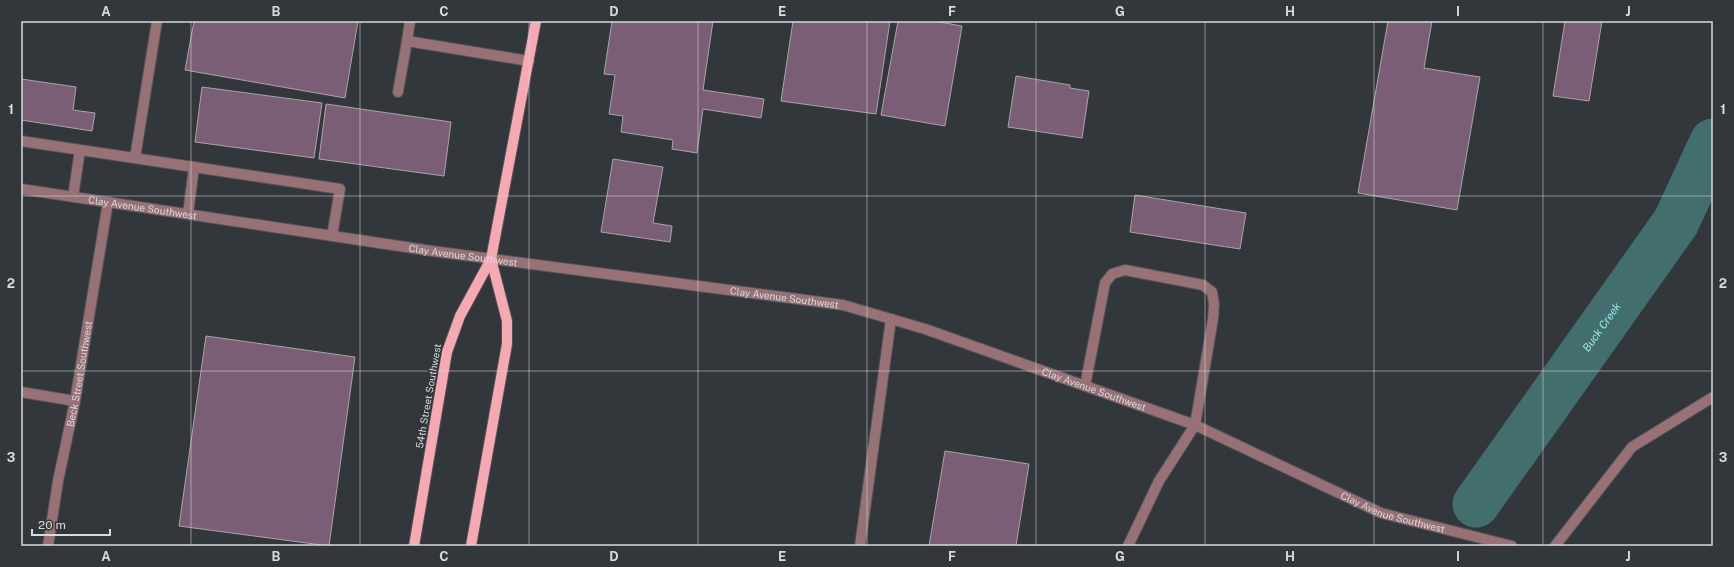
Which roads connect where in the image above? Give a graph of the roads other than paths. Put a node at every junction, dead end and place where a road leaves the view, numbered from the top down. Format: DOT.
graph roads {
  1 [pos="157,21"];
  2 [pos="410,21"];
  3 [pos="536,21"];
  4 [pos="407,42"];
  5 [pos="529,61"];
  6 [pos="398,92"];
  7 [pos="21,141"];
  8 [pos="80,150"];
  9 [pos="135,158"];
  10 [pos="194,167"];
  11 [pos="21,189"];
  12 [pos="73,197"];
  13 [pos="108,202"];
  14 [pos="188,214"];
  15 [pos="332,236"];
  16 [pos="491,259"];
  17 [pos="891,319"];
  18 [pos="1086,386"];
  19 [pos="21,392"];
  20 [pos="1713,397"];
  21 [pos="75,401"];
  22 [pos="1194,424"];
  23 [pos="48,546"];
  24 [pos="414,546"];
  25 [pos="471,546"];
  26 [pos="860,546"];
  27 [pos="1128,546"];
  28 [pos="1512,546"];
  29 [pos="1555,546"];
  1 -- 9 [label="street"];
  2 -- 4 [label="street"];
  3 -- 5 [label="main road, 54th Street Southwest"];
  4 -- 5 [label="street"];
  4 -- 6 [label="street"];
  5 -- 16 [label="main road, 54th Street Southwest"];
  7 -- 8 [label="street"];
  8 -- 9 [label="street"];
  8 -- 12 [label="street"];
  9 -- 10 [label="street"];
  10 -- 14 [label="street"];
  10 -- 15 [label="street"];
  11 -- 12 [label="street, Clay Avenue Southwest"];
  12 -- 13 [label="street, Clay Avenue Southwest"];
  13 -- 14 [label="street, Clay Avenue Southwest"];
  13 -- 21 [label="street, Beck Street Southwest"];
  14 -- 15 [label="street, Clay Avenue Southwest"];
  15 -- 16 [label="street, Clay Avenue Southwest"];
  16 -- 17 [label="street, Clay Avenue Southwest"];
  16 -- 24 [label="main road, 54th Street Southwest"];
  16 -- 25 [label="main road, 54th Street Southwest"];
  17 -- 18 [label="street, Clay Avenue Southwest"];
  17 -- 26 [label="street"];
  18 -- 22 [label="street, Clay Avenue Southwest"];
  18 -- 22 [label="street"];
  19 -- 21 [label="street"];
  20 -- 29 [label="street"];
  21 -- 23 [label="street, Beck Street Southwest"];
  22 -- 27 [label="street"];
  22 -- 28 [label="street, Clay Avenue Southwest"];
}
